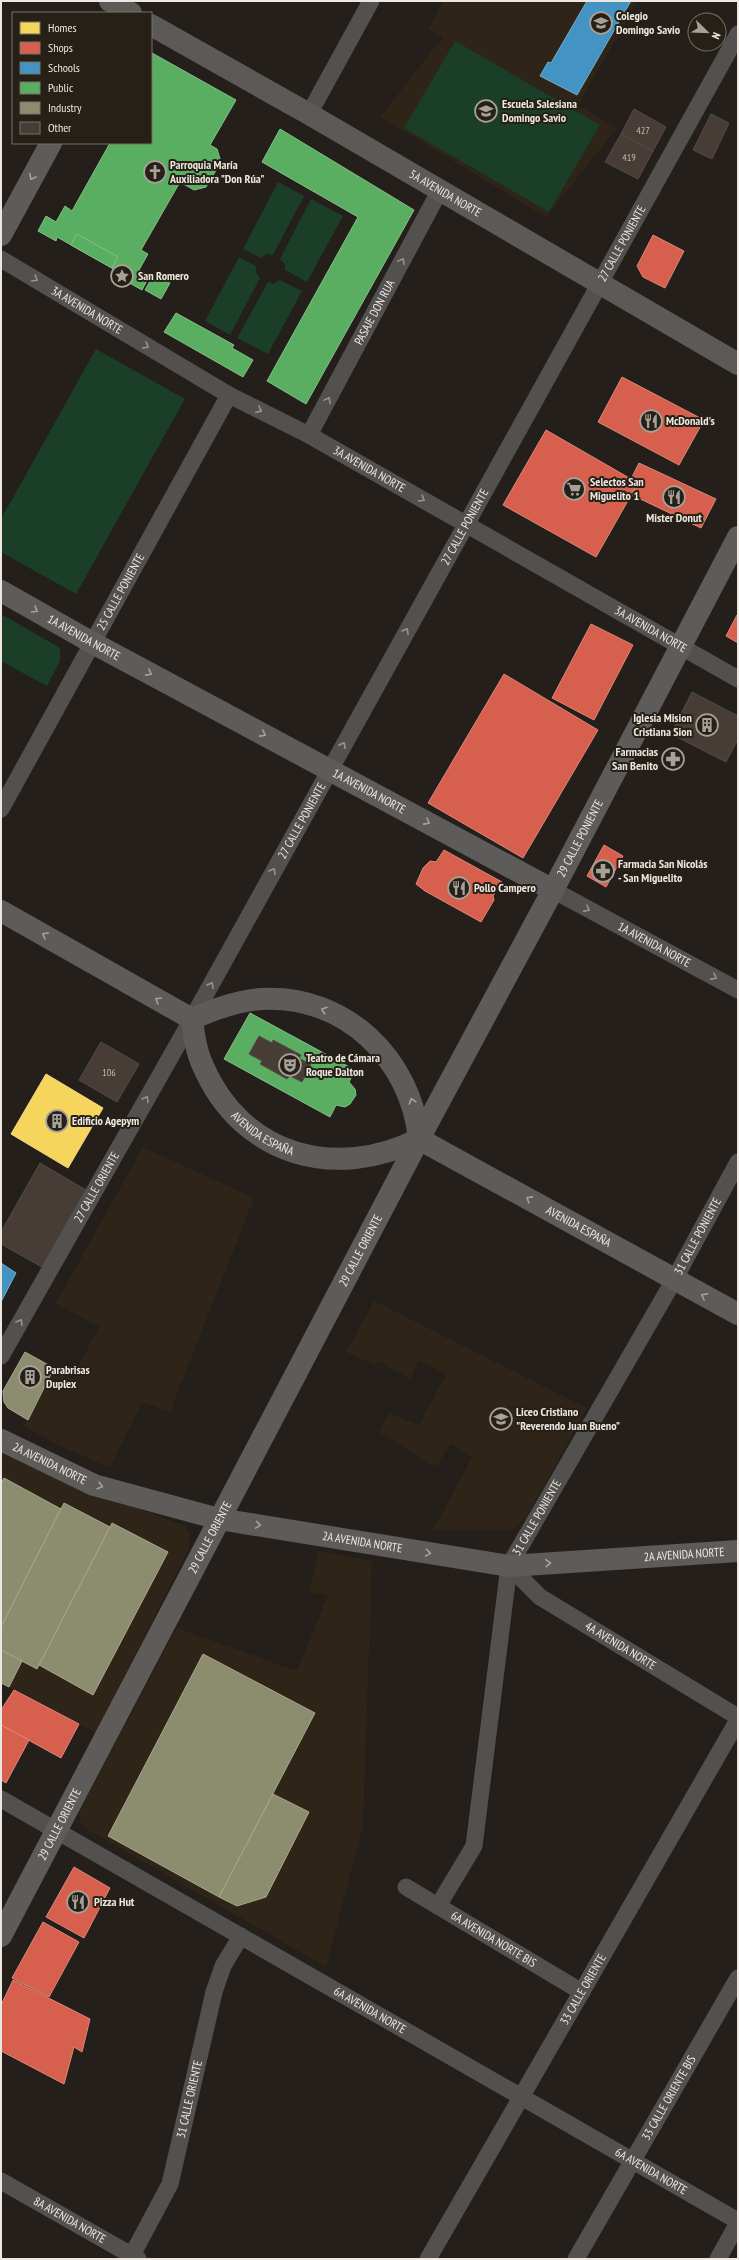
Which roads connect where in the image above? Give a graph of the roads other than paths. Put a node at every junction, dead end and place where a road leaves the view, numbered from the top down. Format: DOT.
graph roads {
  1 [pos="372,1"];
  2 [pos="152,25"];
  3 [pos="738,34"];
  4 [pos="309,114"];
  5 [pos="50,144"];
  6 [pos="440,190"];
  7 [pos="1,234"];
  8 [pos="1,260"];
  9 [pos="599,283"];
  10 [pos="738,364"];
  11 [pos="229,394"];
  12 [pos="309,435"];
  13 [pos="466,524"];
  14 [pos="738,537"];
  15 [pos="1,591"];
  16 [pos="92,642"];
  17 [pos="681,647"];
  18 [pos="738,679"];
  19 [pos="329,769"];
  20 [pos="1,809"];
  21 [pos="553,890"];
  22 [pos="1,911"];
  23 [pos="738,990"];
  24 [pos="192,1019"];
  25 [pos="419,1139"];
  26 [pos="738,1162"];
  27 [pos="674,1280"];
  28 [pos="738,1314"];
  29 [pos="1,1356"];
  30 [pos="1,1440"];
  31 [pos="219,1519"];
  32 [pos="738,1551"];
  33 [pos="509,1566"];
  34 [pos="738,1719"];
  35 [pos="1,1799"];
  36 [pos="56,1831"];
  37 [pos="406,1887"];
  38 [pos="438,1906"];
  39 [pos="1,1936"];
  40 [pos="241,1936"];
  41 [pos="738,1978"];
  42 [pos="582,1992"];
  43 [pos="522,2097"];
  44 [pos="633,2160"];
  45 [pos="1,2181"];
  46 [pos="738,2222"];
  47 [pos="133,2258"];
  48 [pos="428,2259"];
  49 [pos="576,2259"];
  50 [pos="718,2259"];
  1 -- 4 [label="street"];
  2 -- 4 [label="main road, 5A AVENIDA NORTE"];
  3 -- 9 [label="street, 27 CALLE PONIENTE"];
  4 -- 6 [label="main road, 5A AVENIDA NORTE"];
  5 -- 7 [label="street, one-way"];
  6 -- 9 [label="main road, 5A AVENIDA NORTE"];
  12 -- 6 [label="street, PASAJE DON RUA, one-way"];
  8 -- 11 [label="street, 3A AVENIDA NORTE, one-way"];
  9 -- 10 [label="main road, 5A AVENIDA NORTE"];
  9 -- 13 [label="street, 27 CALLE PONIENTE"];
  11 -- 12 [label="street, 3A AVENIDA NORTE, one-way"];
  11 -- 16 [label="street, 25 CALLE PONIENTE"];
  12 -- 13 [label="street, 3A AVENIDA NORTE, one-way"];
  13 -- 17 [label="street, 3A AVENIDA NORTE"];
  19 -- 13 [label="street, 27 CALLE PONIENTE, one-way"];
  14 -- 17 [label="street, 29 CALLE PONIENTE"];
  15 -- 16 [label="street, 1A AVENIDA NORTE, one-way"];
  16 -- 19 [label="street, 1A AVENIDA NORTE, one-way"];
  16 -- 20 [label="street, 25 CALLE PONIENTE"];
  17 -- 18 [label="street, 3A AVENIDA NORTE"];
  17 -- 21 [label="street, 29 CALLE PONIENTE"];
  19 -- 21 [label="street, 1A AVENIDA NORTE, one-way"];
  24 -- 19 [label="street, 27 CALLE PONIENTE, one-way"];
  21 -- 23 [label="street, 1A AVENIDA NORTE, one-way"];
  21 -- 25 [label="street, 29 CALLE PONIENTE"];
  24 -- 22 [label="street, one-way"];
  25 -- 24 [label="street, one-way"];
  24 -- 25 [label="street, AVENIDA ESPAÑA"];
  29 -- 24 [label="street, 27 CALLE ORIENTE, one-way"];
  27 -- 25 [label="street, AVENIDA ESPAÑA, one-way"];
  25 -- 31 [label="street, 29 CALLE ORIENTE"];
  26 -- 27 [label="street, 31 CALLE PONIENTE"];
  28 -- 27 [label="street, AVENIDA ESPAÑA, one-way"];
  27 -- 33 [label="street, 31 CALLE PONIENTE"];
  30 -- 31 [label="street, 2A AVENIDA NORTE, one-way"];
  31 -- 33 [label="street, 2A AVENIDA NORTE, one-way"];
  31 -- 36 [label="street, 29 CALLE ORIENTE"];
  33 -- 32 [label="street, 2A AVENIDA NORTE, one-way"];
  33 -- 34 [label="street, 4A AVENIDA NORTE"];
  33 -- 38 [label="street, 31 CALLE PONIENTE"];
  34 -- 42 [label="street, 33 CALLE ORIENTE"];
  35 -- 36 [label="street, 6A AVENIDA NORTE"];
  36 -- 39 [label="street, 29 CALLE ORIENTE"];
  36 -- 40 [label="street, 6A AVENIDA NORTE"];
  37 -- 38 [label="street, 6A AVENIDA NORTE BIS"];
  38 -- 42 [label="street, 6A AVENIDA NORTE BIS"];
  40 -- 43 [label="street, 6A AVENIDA NORTE"];
  40 -- 47 [label="street, 31 CALLE ORIENTE"];
  41 -- 44 [label="street, 33 CALLE ORIENTE BIS"];
  42 -- 43 [label="street, 33 CALLE ORIENTE"];
  43 -- 44 [label="street, 6A AVENIDA NORTE"];
  43 -- 48 [label="street, 33 CALLE ORIENTE"];
  44 -- 46 [label="street, 6A AVENIDA NORTE"];
  44 -- 49 [label="street, 33 CALLE ORIENTE BIS"];
  45 -- 47 [label="street, 8A AVENIDA NORTE"];
  46 -- 50 [label="street"];
}
